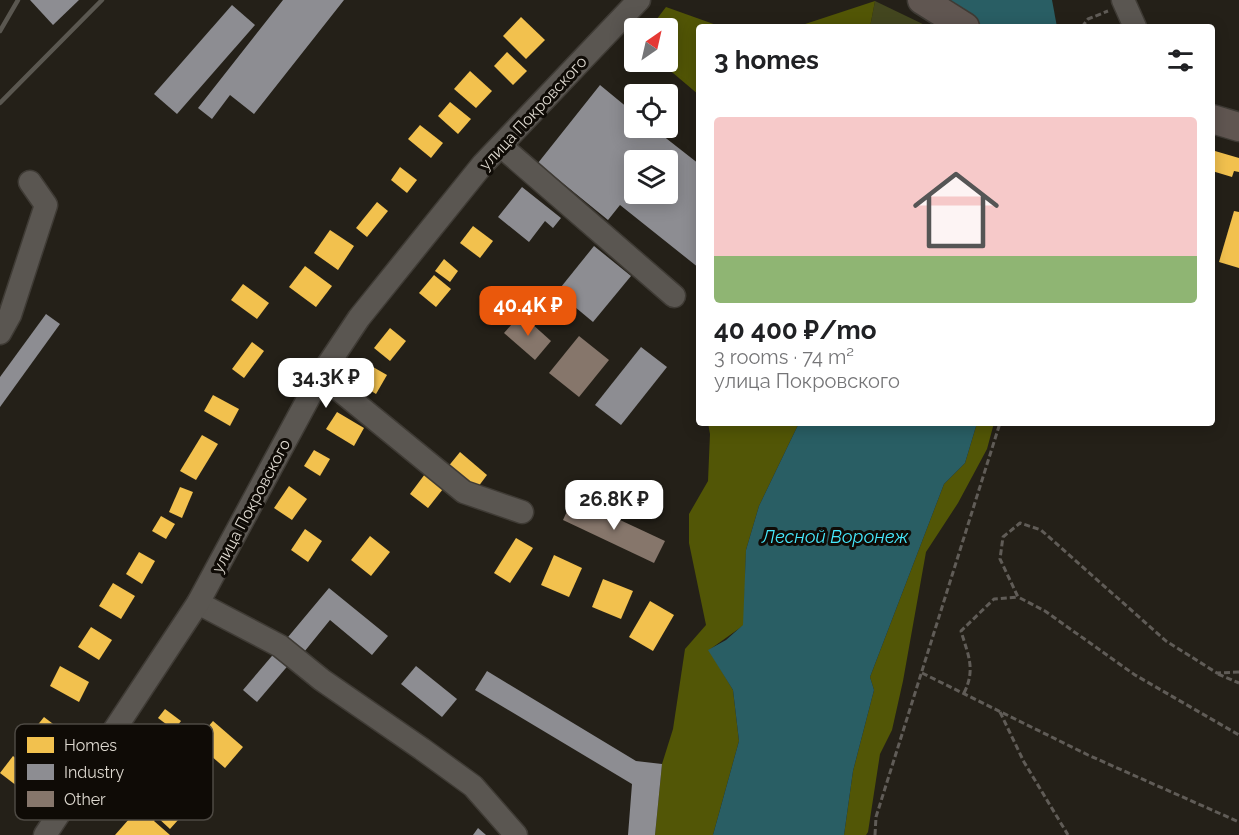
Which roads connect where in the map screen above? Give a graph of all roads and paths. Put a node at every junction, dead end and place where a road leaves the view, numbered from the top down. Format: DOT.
graph roads {
  1 [pos="639,0"];
  2 [pos="922,0"];
  3 [pos="1128,12"];
  4 [pos="960,24"];
  5 [pos="1084,24"];
  6 [pos="1215,120"];
  7 [pos="1239,127"];
  8 [pos="501,146"];
  9 [pos="30,182"];
  10 [pos="674,296"];
  11 [pos="0,333"];
  12 [pos="321,375"];
  13 [pos="999,426"];
  14 [pos="522,512"];
  15 [pos="1018,597"];
  16 [pos="198,603"];
  17 [pos="1239,672"];
  18 [pos="922,673"];
  19 [pos="1216,673"];
  20 [pos="1239,683"];
  21 [pos="964,693"];
  22 [pos="999,711"];
  23 [pos="119,724"];
  24 [pos="1239,735"];
  25 [pos="57,820"];
  26 [pos="1239,822"];
  27 [pos="48,834"];
  28 [pos="516,835"];
  29 [pos="875,835"];
  30 [pos="1068,835"];
  1 -- 8 [label="street, улица Покровского"];
  2 -- 4 [label="main road"];
  3 -- 5 [label="path"];
  6 -- 7 [label="main road"];
  8 -- 10 [label="street"];
  8 -- 12 [label="street, улица Покровского"];
  9 -- 11 [label="street"];
  12 -- 14 [label="street"];
  12 -- 16 [label="street, улица Покровского"];
  13 -- 18 [label="path"];
  15 -- 19 [label="path"];
  15 -- 21 [label="path"];
  15 -- 24 [label="path"];
  16 -- 23 [label="street, улица Покровского"];
  16 -- 28 [label="street"];
  17 -- 19 [label="path"];
  18 -- 21 [label="path"];
  18 -- 29 [label="path"];
  19 -- 20 [label="path"];
  21 -- 22 [label="path"];
  22 -- 26 [label="path"];
  22 -- 30 [label="path"];
  25 -- 27 [label="street, улица Покровского"];
}
